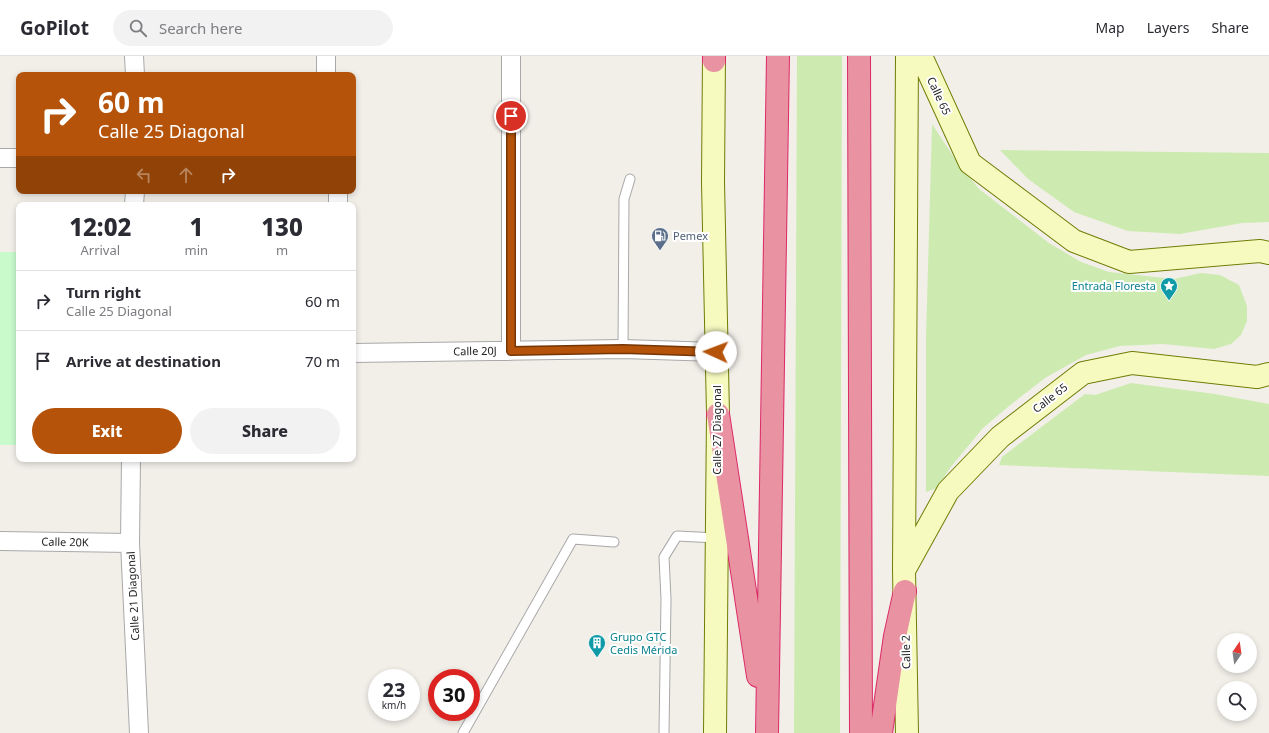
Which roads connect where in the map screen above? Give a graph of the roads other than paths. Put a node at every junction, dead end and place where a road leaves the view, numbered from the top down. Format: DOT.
graph roads {
  1 [pos="134,56"];
  2 [pos="326,56"];
  3 [pos="511,56"];
  4 [pos="778,56"];
  5 [pos="860,56"];
  6 [pos="907,56"];
  7 [pos="921,56"];
  8 [pos="714,58"];
  9 [pos="134,72"];
  10 [pos="326,72"];
  11 [pos="0,158"];
  12 [pos="16,158"];
  13 [pos="630,179"];
  14 [pos="1269,253"];
  15 [pos="623,349"];
  16 [pos="511,351"];
  17 [pos="716,352"];
  18 [pos="356,353"];
  19 [pos="1269,374"];
  20 [pos="718,414"];
  21 [pos="131,462"];
  22 [pos="717,538"];
  23 [pos="0,541"];
  24 [pos="614,542"];
  25 [pos="130,543"];
  26 [pos="905,581"];
  27 [pos="139,733"];
  28 [pos="463,733"];
  29 [pos="664,733"];
  30 [pos="715,733"];
  31 [pos="767,733"];
  32 [pos="861,733"];
  33 [pos="881,733"];
  34 [pos="907,733"];
  1 -- 9 [label="street"];
  2 -- 10 [label="street"];
  3 -- 16 [label="street"];
  4 -- 31 [label="highway"];
  5 -- 32 [label="highway"];
  6 -- 26 [label="main road, Calle 2"];
  7 -- 14 [label="main road, Calle 65"];
  8 -- 17 [label="main road, Calle 27 Diagonal"];
  11 -- 12 [label="street"];
  13 -- 15 [label="lane"];
  15 -- 16 [label="street, Calle 20J"];
  15 -- 17 [label="street, Calle 20J"];
  16 -- 18 [label="street, Calle 20J"];
  17 -- 20 [label="main road, Calle 27 Diagonal"];
  19 -- 26 [label="main road, Calle 65"];
  20 -- 22 [label="main road, Calle 27 Diagonal"];
  20 -- 31 [label="highway"];
  21 -- 25 [label="street, Calle 21 Diagonal"];
  22 -- 29 [label="lane"];
  22 -- 30 [label="main road, Calle 27 Diagonal"];
  23 -- 25 [label="street, Calle 20K"];
  24 -- 28 [label="lane"];
  25 -- 27 [label="street, Calle 21 Diagonal"];
  26 -- 33 [label="highway"];
  26 -- 34 [label="main road, Calle 2"];
}
